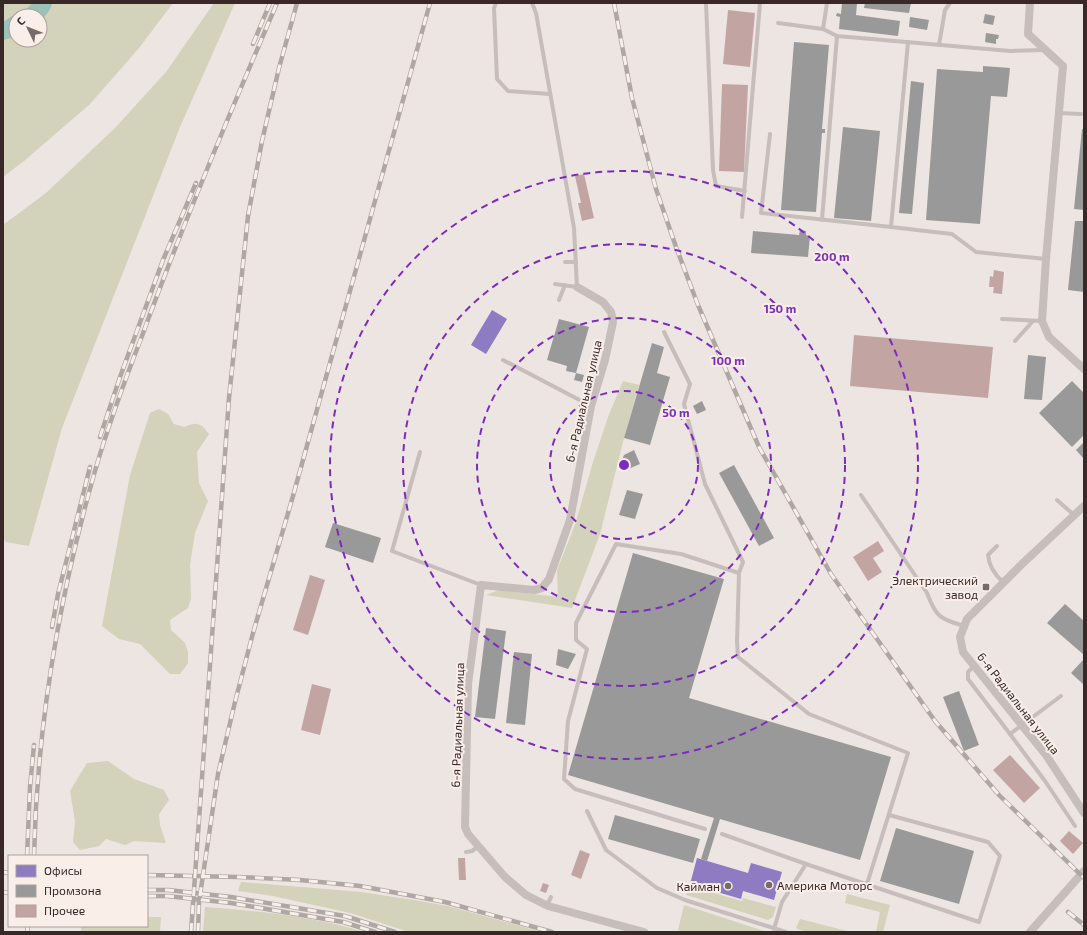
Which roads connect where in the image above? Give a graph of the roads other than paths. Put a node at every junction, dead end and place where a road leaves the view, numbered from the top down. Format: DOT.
graph roads {
  1 [pos="496,3"];
  2 [pos="532,3"];
  3 [pos="706,3"];
  4 [pos="760,3"];
  5 [pos="827,3"];
  6 [pos="950,3"];
  7 [pos="1030,3"];
  8 [pos="778,23"];
  9 [pos="823,29"];
  10 [pos="838,36"];
  11 [pos="908,42"];
  12 [pos="939,45"];
  13 [pos="1044,50"];
  14 [pos="550,94"];
  15 [pos="1059,113"];
  16 [pos="1081,114"];
  17 [pos="770,134"];
  18 [pos="745,190"];
  19 [pos="742,217"];
  20 [pos="822,220"];
  21 [pos="891,227"];
  22 [pos="1046,258"];
  23 [pos="565,262"];
  24 [pos="576,262"];
  25 [pos="555,284"];
  26 [pos="564,285"];
  27 [pos="577,286"];
  28 [pos="559,300"];
  29 [pos="1002,319"];
  30 [pos="1033,321"];
  31 [pos="1042,321"];
  32 [pos="664,332"];
  33 [pos="1015,341"];
  34 [pos="503,360"];
  35 [pos="1084,369"];
  36 [pos="591,406"];
  37 [pos="420,452"];
  38 [pos="861,495"];
  39 [pos="1057,500"];
  40 [pos="1084,506"];
  41 [pos="1074,516"];
  42 [pos="997,546"];
  43 [pos="739,573"];
  44 [pos="1003,582"];
  45 [pos="481,585"];
  46 [pos="964,626"];
  47 [pos="974,666"];
  48 [pos="1061,696"];
  49 [pos="1022,724"];
  50 [pos="1010,734"];
  51 [pos="586,811"];
  52 [pos="1084,813"];
  53 [pos="889,815"];
  54 [pos="1075,826"];
  55 [pos="705,829"];
  56 [pos="722,834"];
  57 [pos="479,846"];
  58 [pos="466,852"];
  59 [pos="806,864"];
  60 [pos="1084,871"];
  61 [pos="867,884"];
  62 [pos="551,897"];
  63 [pos="547,906"];
  64 [pos="774,929"];
  65 [pos="644,932"];
  66 [pos="786,932"];
  67 [pos="1030,932"];
  1 -- 14 [label="lane"];
  2 -- 14 [label="lane"];
  3 -- 18 [label="lane"];
  4 -- 18 [label="lane"];
  5 -- 9 [label="lane"];
  6 -- 12 [label="lane"];
  7 -- 13 [label="street"];
  8 -- 9 [label="lane"];
  9 -- 10 [label="lane"];
  10 -- 11 [label="lane"];
  10 -- 20 [label="lane"];
  11 -- 12 [label="lane"];
  11 -- 21 [label="lane"];
  12 -- 13 [label="lane"];
  13 -- 15 [label="street"];
  14 -- 24 [label="lane"];
  15 -- 16 [label="lane"];
  15 -- 22 [label="street"];
  17 -- 20 [label="lane"];
  18 -- 19 [label="lane"];
  20 -- 21 [label="lane"];
  21 -- 22 [label="lane"];
  22 -- 31 [label="street"];
  23 -- 24 [label="lane"];
  24 -- 27 [label="lane"];
  25 -- 26 [label="lane"];
  26 -- 27 [label="lane"];
  26 -- 28 [label="lane"];
  27 -- 36 [label="street, 6-я Радиальная улица"];
  29 -- 30 [label="lane"];
  30 -- 31 [label="lane"];
  30 -- 33 [label="lane"];
  31 -- 35 [label="street"];
  32 -- 43 [label="lane"];
  34 -- 36 [label="lane"];
  36 -- 45 [label="street, 6-я Радиальная улица"];
  37 -- 45 [label="lane"];
  38 -- 46 [label="lane"];
  39 -- 41 [label="lane"];
  40 -- 41 [label="street, 6-я Радиальная улица"];
  41 -- 44 [label="street, 6-я Радиальная улица"];
  42 -- 44 [label="lane"];
  43 -- 53 [label="lane"];
  43 -- 55 [label="lane"];
  44 -- 46 [label="street, 6-я Радиальная улица"];
  45 -- 57 [label="street, 6-я Радиальная улица"];
  46 -- 47 [label="street, 6-я Радиальная улица"];
  47 -- 49 [label="street, 6-я Радиальная улица"];
  47 -- 50 [label="lane"];
  48 -- 49 [label="lane"];
  49 -- 50 [label="lane"];
  49 -- 52 [label="street, 6-я Радиальная улица"];
  50 -- 54 [label="lane"];
  51 -- 64 [label="lane"];
  53 -- 61 [label="lane"];
  53 -- 61 [label="lane"];
  56 -- 59 [label="lane"];
  57 -- 58 [label="lane"];
  57 -- 63 [label="street, 6-я Радиальная улица"];
  59 -- 61 [label="lane"];
  59 -- 64 [label="lane"];
  60 -- 67 [label="street"];
  62 -- 63 [label="lane"];
  63 -- 65 [label="street, 6-я Радиальная улица"];
  64 -- 66 [label="lane"];
}
